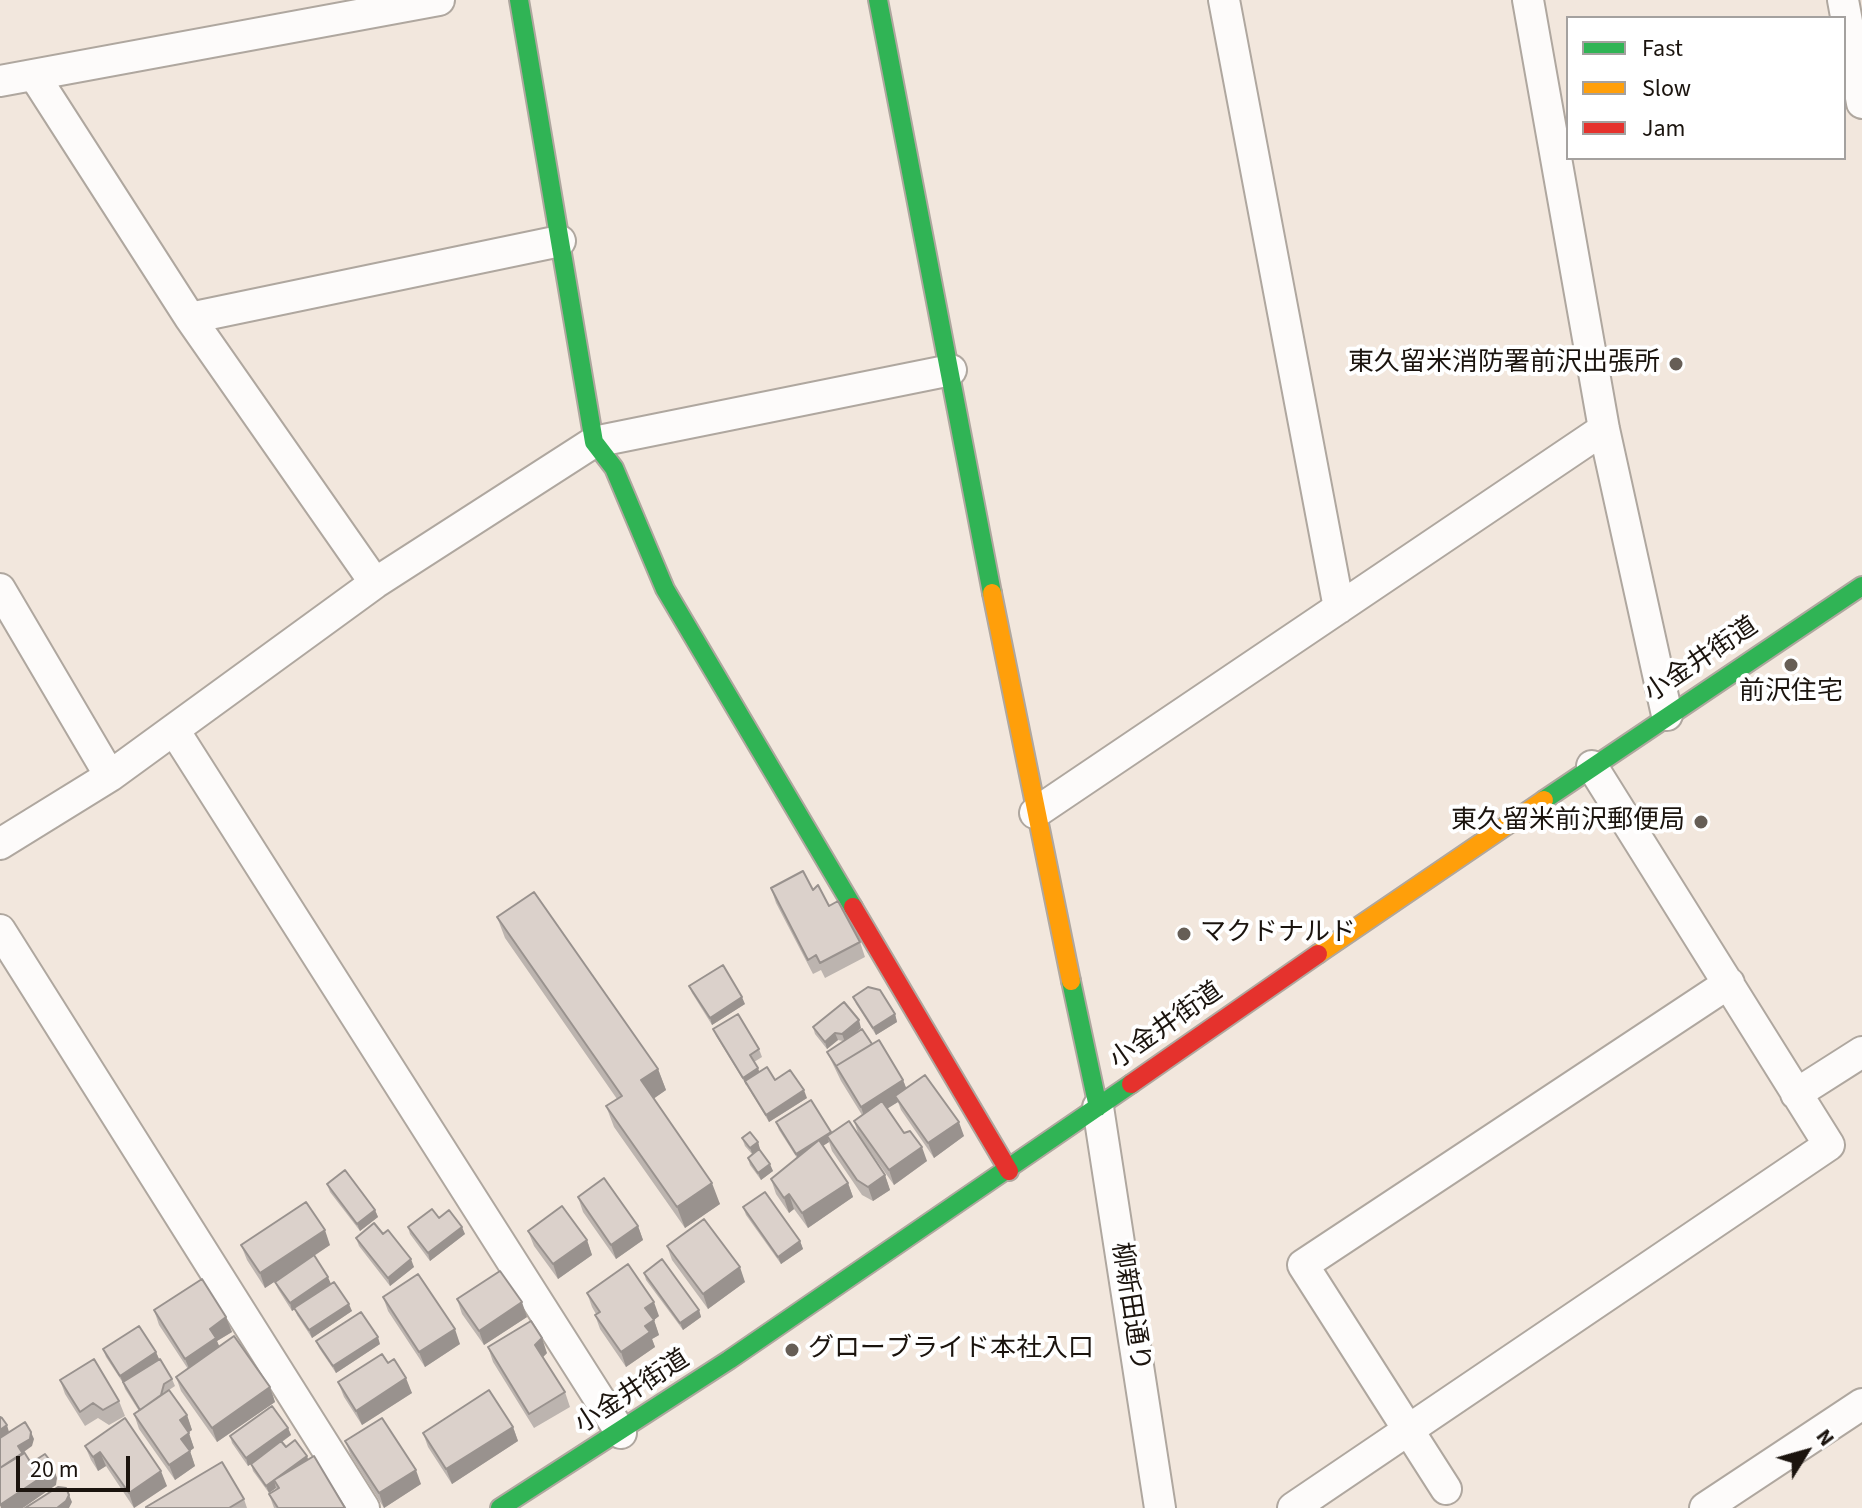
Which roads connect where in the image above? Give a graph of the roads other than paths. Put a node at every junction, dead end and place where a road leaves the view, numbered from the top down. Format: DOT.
graph roads {
  1 [pos="439,0"];
  2 [pos="519,0"];
  3 [pos="878,0"];
  4 [pos="1224,0"];
  5 [pos="1528,0"];
  6 [pos="1846,16"];
  7 [pos="34,75"];
  8 [pos="0,81"];
  9 [pos="1862,103"];
  10 [pos="560,241"];
  11 [pos="190,318"];
  12 [pos="951,370"];
  13 [pos="1604,429"];
  14 [pos="594,442"];
  15 [pos="375,583"];
  16 [pos="1862,586"];
  17 [pos="0,589"];
  18 [pos="1339,608"];
  19 [pos="1667,715"];
  20 [pos="174,730"];
  21 [pos="1592,766"];
  22 [pos="110,776"];
  23 [pos="1035,813"];
  24 [pos="0,844"];
  25 [pos="0,930"];
  26 [pos="1729,983"];
  27 [pos="1862,1052"];
  28 [pos="1796,1094"];
  29 [pos="1098,1107"];
  30 [pos="1009,1171"];
  31 [pos="1862,1404"];
  32 [pos="1409,1428"];
  33 [pos="621,1433"];
  34 [pos="1446,1489"];
  35 [pos="364,1508"];
  36 [pos="500,1508"];
  37 [pos="1160,1508"];
  38 [pos="1293,1508"];
  39 [pos="1705,1508"];
  1 -- 7 [label="street"];
  2 -- 10 [label="street"];
  3 -- 12 [label="street"];
  4 -- 18 [label="street"];
  5 -- 13 [label="street"];
  6 -- 9 [label="street"];
  7 -- 8 [label="street"];
  7 -- 11 [label="street"];
  10 -- 11 [label="street"];
  10 -- 14 [label="street"];
  11 -- 15 [label="street"];
  12 -- 14 [label="street"];
  12 -- 23 [label="street"];
  13 -- 18 [label="street"];
  13 -- 19 [label="street"];
  14 -- 15 [label="street"];
  14 -- 30 [label="street"];
  15 -- 20 [label="street"];
  16 -- 19 [label="street, 小金井街道"];
  17 -- 22 [label="street"];
  18 -- 23 [label="street"];
  19 -- 21 [label="street, 小金井街道"];
  20 -- 22 [label="street"];
  20 -- 33 [label="street"];
  21 -- 26 [label="street"];
  21 -- 29 [label="street, 小金井街道"];
  22 -- 24 [label="street"];
  23 -- 29 [label="street"];
  25 -- 35 [label="street"];
  26 -- 28 [label="street"];
  26 -- 32 [label="street"];
  27 -- 28 [label="street"];
  28 -- 32 [label="street"];
  29 -- 30 [label="street, 小金井街道"];
  29 -- 37 [label="street, 柳新田通り"];
  30 -- 33 [label="street, 小金井街道"];
  31 -- 39 [label="street"];
  32 -- 34 [label="street"];
  32 -- 38 [label="street"];
  33 -- 36 [label="street, 小金井街道"];
}
